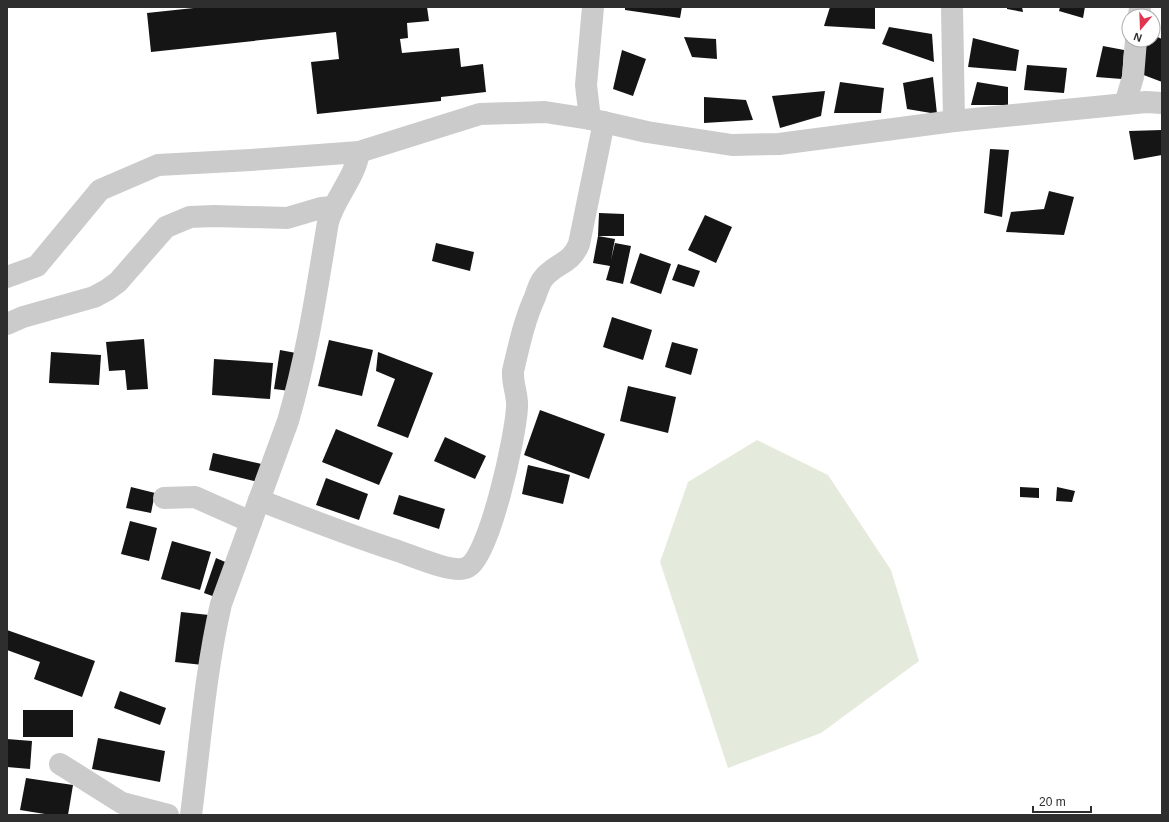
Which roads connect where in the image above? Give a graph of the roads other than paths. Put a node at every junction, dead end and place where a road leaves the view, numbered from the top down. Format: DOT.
graph roads {
  1 [pos="593,7"];
  2 [pos="952,7"];
  3 [pos="1135,48"];
  4 [pos="1162,103"];
  5 [pos="1125,104"];
  6 [pos="597,121"];
  7 [pos="954,121"];
  8 [pos="359,152"];
  9 [pos="333,207"];
  10 [pos="7,277"];
  11 [pos="7,324"];
  12 [pos="164,498"];
  13 [pos="259,500"];
  14 [pos="251,522"];
  15 [pos="60,764"];
  16 [pos="168,815"];
  17 [pos="191,815"];
  1 -- 6 [label="street"];
  2 -- 7 [label="street"];
  3 -- 5 [label="street"];
  4 -- 5 [label="street"];
  5 -- 7 [label="street"];
  6 -- 7 [label="street"];
  6 -- 8 [label="street"];
  6 -- 13 [label="street"];
  8 -- 9 [label="street"];
  8 -- 10 [label="street"];
  9 -- 11 [label="street"];
  9 -- 13 [label="street"];
  12 -- 14 [label="street"];
  13 -- 14 [label="street"];
  14 -- 17 [label="street"];
  15 -- 16 [label="street"];
}
